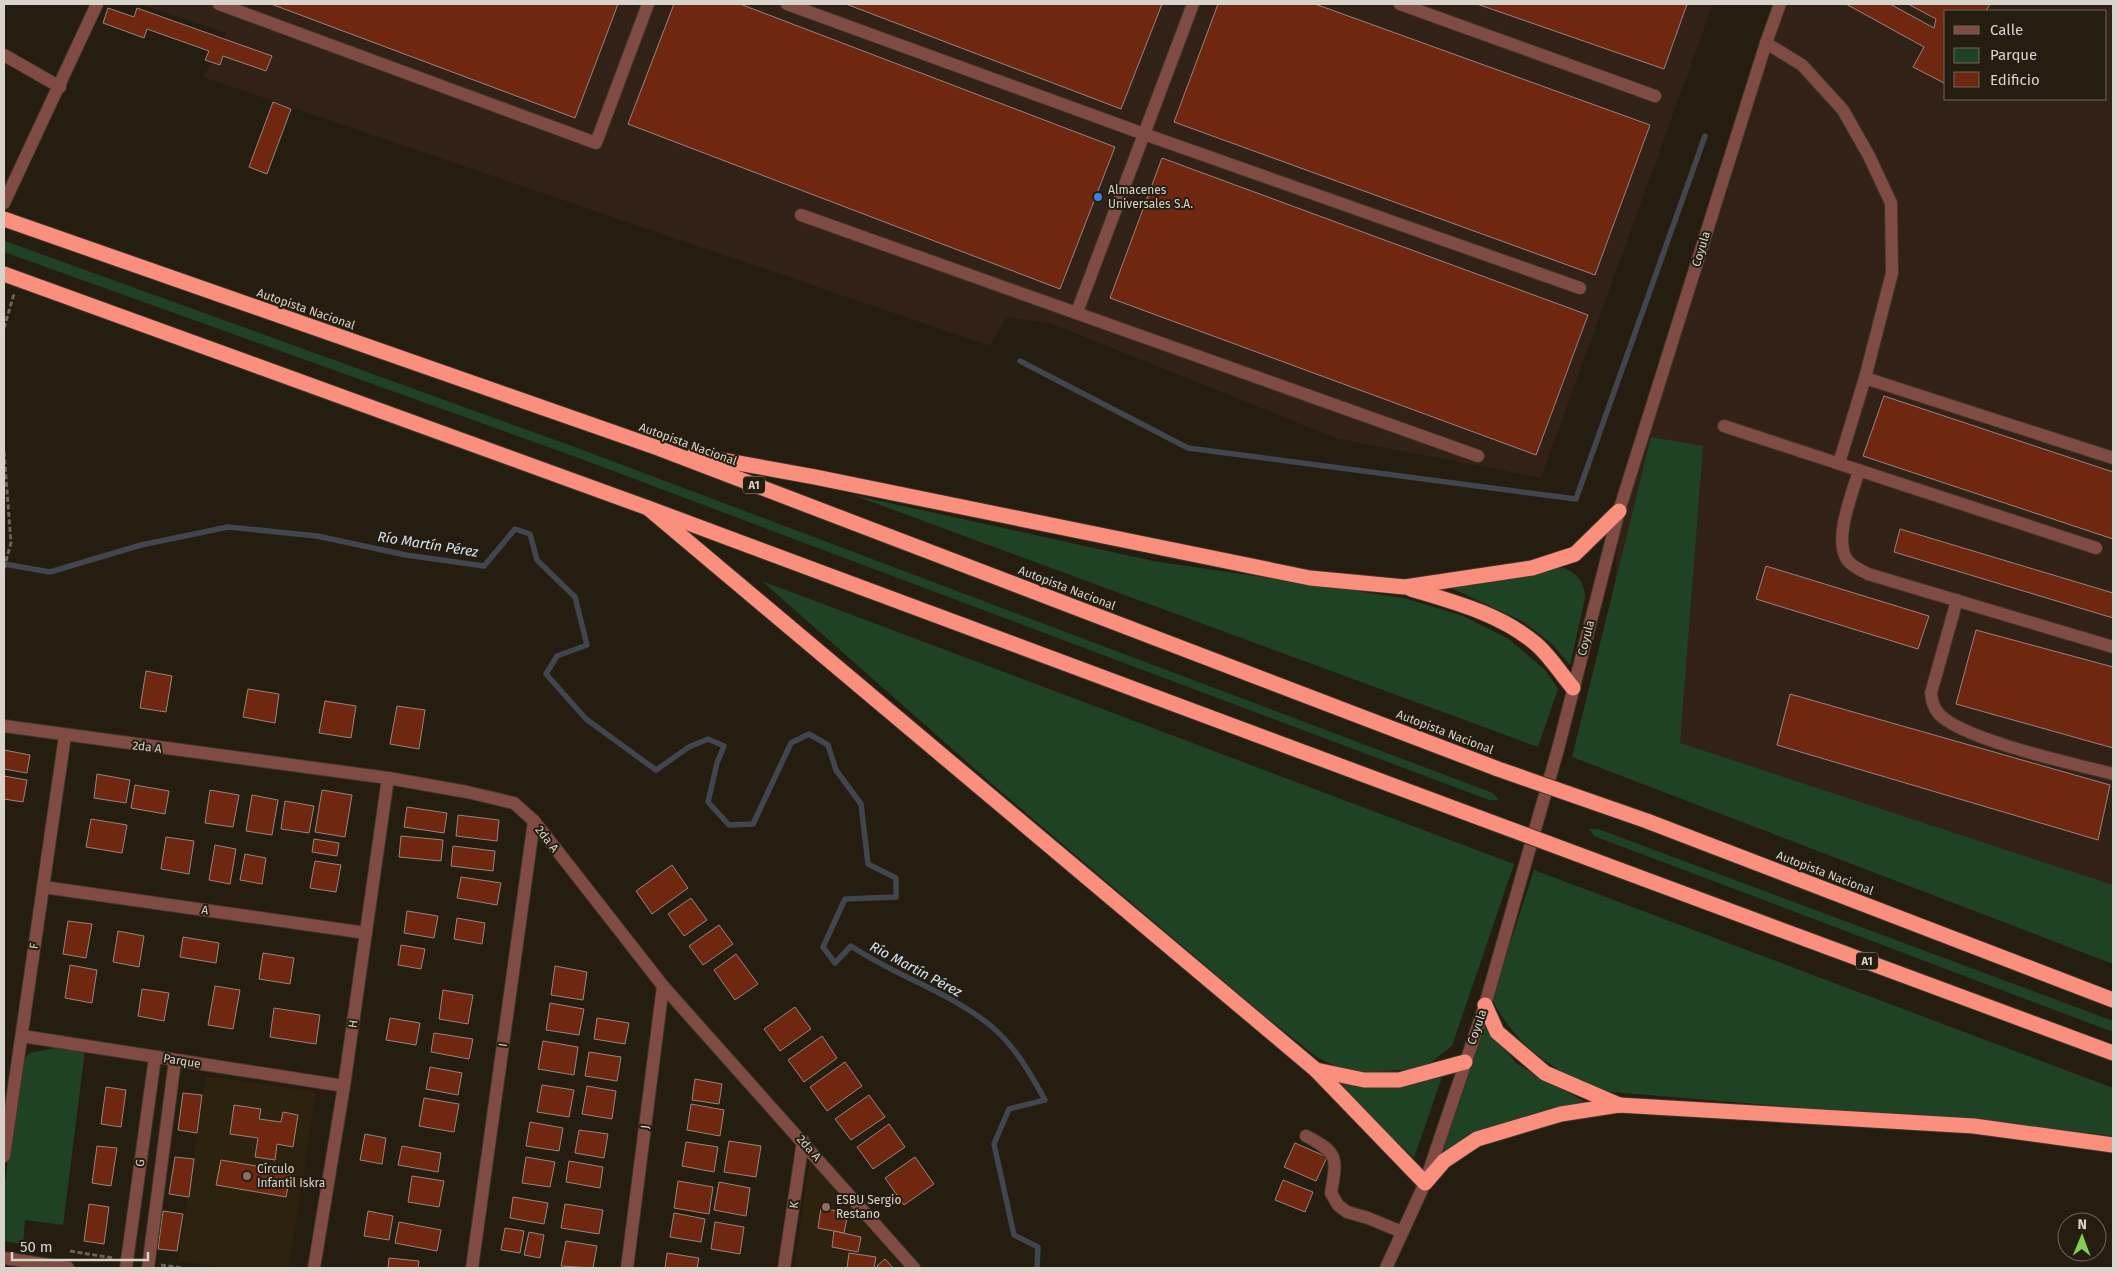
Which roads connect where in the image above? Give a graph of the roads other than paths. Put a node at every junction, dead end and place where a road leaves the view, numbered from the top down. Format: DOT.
graph roads {
  1 [pos="97,4"];
  2 [pos="219,4"];
  3 [pos="648,4"];
  4 [pos="787,4"];
  5 [pos="1193,4"];
  6 [pos="1400,4"];
  7 [pos="1780,4"];
  8 [pos="1766,42"];
  9 [pos="4,55"];
  10 [pos="60,87"];
  11 [pos="1655,96"];
  12 [pos="1144,134"];
  13 [pos="4,203"];
  14 [pos="801,215"];
  15 [pos="4,220"];
  16 [pos="4,274"];
  17 [pos="1580,288"];
  18 [pos="1077,312"];
  19 [pos="1865,378"];
  20 [pos="1724,426"];
  21 [pos="658,448"];
  22 [pos="1478,456"];
  23 [pos="2113,458"];
  24 [pos="1839,463"];
  25 [pos="1860,470"];
  26 [pos="648,508"];
  27 [pos="1619,511"];
  28 [pos="2096,548"];
  29 [pos="1405,587"];
  30 [pos="1957,600"];
  31 [pos="2113,646"];
  32 [pos="1574,688"];
  33 [pos="4,726"];
  34 [pos="65,736"];
  35 [pos="2113,774"];
  36 [pos="388,778"];
  37 [pos="534,822"];
  38 [pos="43,887"];
  39 [pos="366,933"];
  40 [pos="664,986"];
  41 [pos="2113,1000"];
  42 [pos="1485,1006"];
  43 [pos="22,1036"];
  44 [pos="2113,1053"];
  45 [pos="155,1057"];
  46 [pos="175,1060"];
  47 [pos="1465,1062"];
  48 [pos="1316,1070"];
  49 [pos="344,1086"];
  50 [pos="1619,1104"];
  51 [pos="1306,1136"];
  52 [pos="803,1141"];
  53 [pos="2113,1145"];
  54 [pos="4,1156"];
  55 [pos="1425,1183"];
  56 [pos="1402,1232"];
  57 [pos="4,1258"];
  58 [pos="126,1264"];
  59 [pos="148,1266"];
  60 [pos="68,1268"];
  61 [pos="314,1268"];
  62 [pos="472,1268"];
  63 [pos="627,1268"];
  64 [pos="784,1268"];
  65 [pos="914,1268"];
  66 [pos="1386,1268"];
  1 -- 10 [label="street"];
  2 -- 3 [label="street"];
  4 -- 12 [label="street"];
  5 -- 12 [label="street"];
  6 -- 11 [label="street"];
  7 -- 8 [label="street, Coyula"];
  8 -- 19 [label="street"];
  8 -- 27 [label="street, Coyula"];
  9 -- 10 [label="street"];
  10 -- 13 [label="street"];
  12 -- 17 [label="street"];
  12 -- 18 [label="street"];
  14 -- 18 [label="street"];
  15 -- 21 [label="highway, Autopista Nacional / A1"];
  16 -- 26 [label="highway, A1"];
  18 -- 22 [label="street"];
  19 -- 23 [label="street"];
  19 -- 24 [label="street"];
  20 -- 24 [label="street"];
  21 -- 29 [label="highway"];
  21 -- 41 [label="highway, Autopista Nacional / A1, bridge"];
  24 -- 25 [label="street"];
  25 -- 28 [label="street"];
  25 -- 30 [label="street"];
  26 -- 44 [label="highway, A1, bridge"];
  26 -- 48 [label="highway"];
  27 -- 29 [label="highway"];
  27 -- 32 [label="street, Coyula"];
  29 -- 32 [label="highway"];
  30 -- 31 [label="street"];
  30 -- 35 [label="street"];
  32 -- 42 [label="street, Coyula"];
  33 -- 34 [label="street, 2da A"];
  34 -- 36 [label="street, 2da A"];
  34 -- 38 [label="street, F"];
  36 -- 37 [label="street, 2da A"];
  36 -- 39 [label="street, H"];
  37 -- 40 [label="street, 2da A"];
  37 -- 62 [label="street, I"];
  38 -- 39 [label="street, A"];
  38 -- 43 [label="street, F"];
  39 -- 49 [label="street, H"];
  40 -- 52 [label="street, 2da A"];
  40 -- 63 [label="street, J"];
  42 -- 47 [label="street, Coyula"];
  42 -- 50 [label="highway"];
  43 -- 45 [label="street, Parque"];
  43 -- 54 [label="street, F"];
  45 -- 46 [label="street, Parque"];
  45 -- 58 [label="street, G"];
  46 -- 49 [label="street, Parque"];
  46 -- 59 [label="street, G"];
  47 -- 48 [label="highway"];
  47 -- 55 [label="street, Coyula"];
  48 -- 55 [label="highway"];
  49 -- 61 [label="street, H"];
  50 -- 53 [label="highway"];
  50 -- 55 [label="highway"];
  51 -- 56 [label="street"];
  52 -- 64 [label="street, K"];
  52 -- 65 [label="street, 2da A"];
  55 -- 56 [label="street, Coyula"];
  56 -- 66 [label="street, Coyula"];
  57 -- 60 [label="street"];
}
